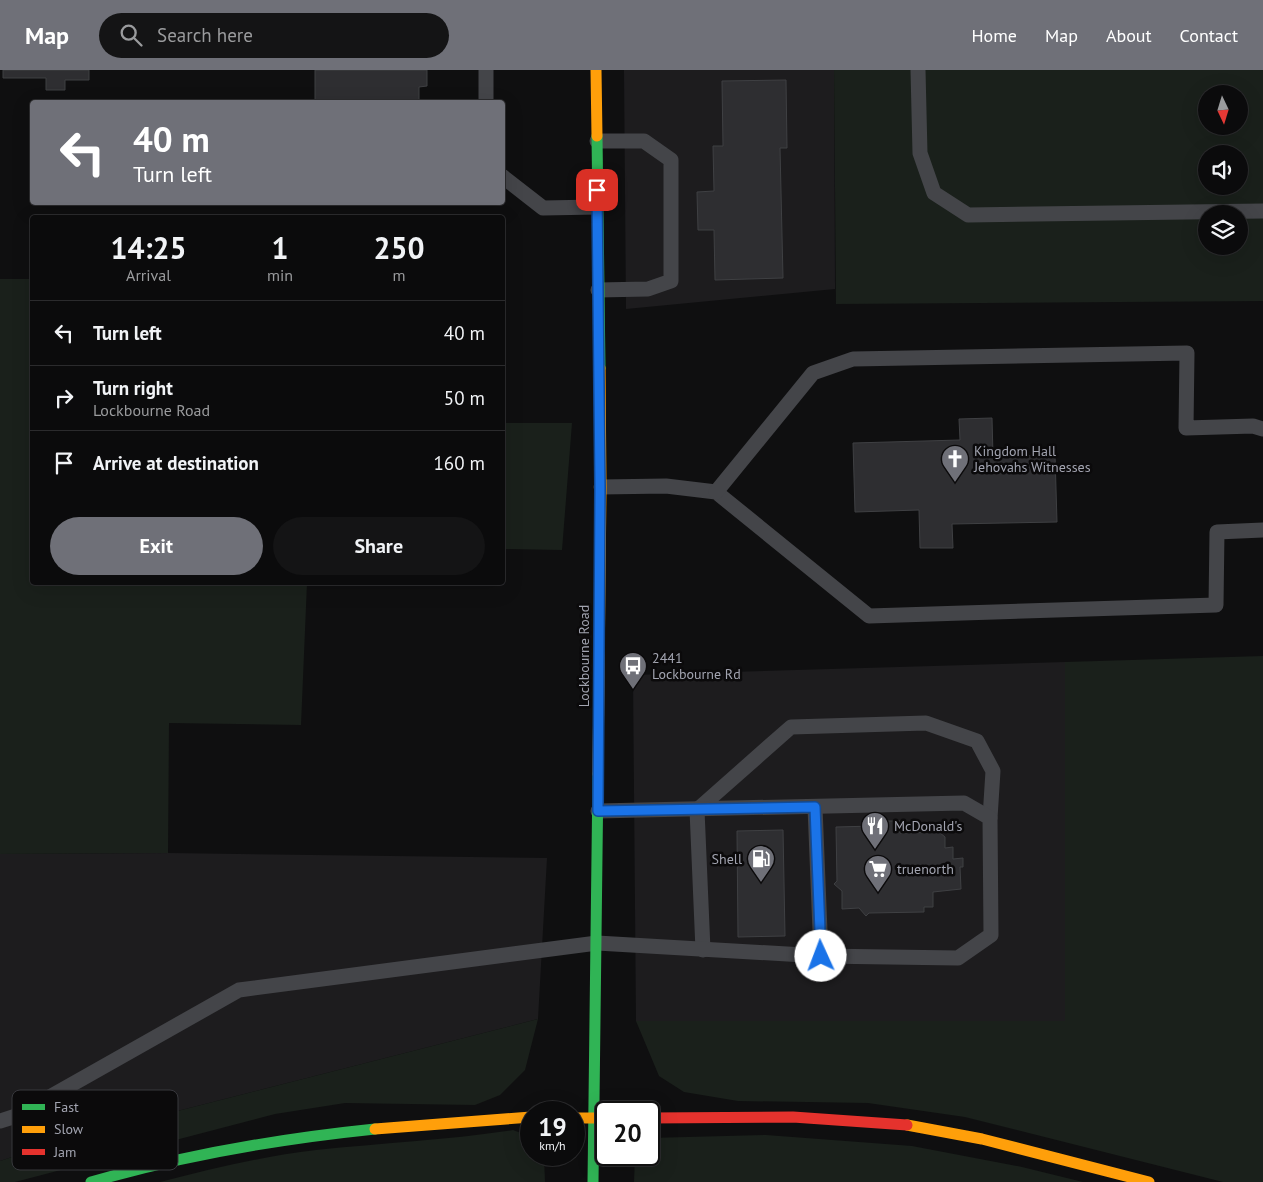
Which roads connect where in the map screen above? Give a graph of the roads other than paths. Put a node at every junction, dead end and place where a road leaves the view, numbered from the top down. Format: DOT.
graph roads {
  1 [pos="486,70"];
  2 [pos="596,70"];
  3 [pos="918,70"];
  4 [pos="486,100"];
  5 [pos="597,141"];
  6 [pos="505,178"];
  7 [pos="597,207"];
  8 [pos="1263,211"];
  9 [pos="598,290"];
  10 [pos="1263,429"];
  11 [pos="600,487"];
  12 [pos="716,492"];
  13 [pos="1263,530"];
  14 [pos="815,807"];
  15 [pos="697,810"];
  16 [pos="598,811"];
  17 [pos="990,818"];
  18 [pos="597,943"];
  19 [pos="703,950"];
  20 [pos="821,956"];
  21 [pos="62,1090"];
  22 [pos="520,1116"];
  23 [pos="12,1117"];
  24 [pos="585,1118"];
  25 [pos="593,1118"];
  26 [pos="660,1118"];
  27 [pos="0,1121"];
  28 [pos="178,1159"];
  29 [pos="129,1170"];
  30 [pos="91,1182"];
  31 [pos="593,1182"];
  32 [pos="1149,1182"];
  1 -- 4 [label="lane"];
  2 -- 5 [label="main road, Lockbourne Road"];
  3 -- 8 [label="lane"];
  5 -- 7 [label="main road, Lockbourne Road"];
  5 -- 9 [label="lane"];
  6 -- 7 [label="lane"];
  7 -- 9 [label="main road, Lockbourne Road"];
  9 -- 11 [label="main road, Lockbourne Road"];
  10 -- 12 [label="lane"];
  11 -- 12 [label="lane"];
  11 -- 16 [label="main road, Lockbourne Road"];
  12 -- 13 [label="lane"];
  14 -- 15 [label="lane"];
  14 -- 17 [label="lane"];
  14 -- 20 [label="lane"];
  15 -- 16 [label="lane"];
  15 -- 17 [label="lane"];
  15 -- 19 [label="lane"];
  16 -- 18 [label="main road, Lockbourne Road"];
  17 -- 20 [label="lane"];
  18 -- 19 [label="lane"];
  18 -- 21 [label="lane"];
  18 -- 25 [label="main road, Lockbourne Road"];
  19 -- 20 [label="lane"];
  22 -- 28 [label="main road"];
  23 -- 27 [label="lane"];
  24 -- 25 [label="main road"];
  25 -- 31 [label="main road, Lockbourne Road"];
  26 -- 32 [label="main road"];
  29 -- 30 [label="main road"];
}
